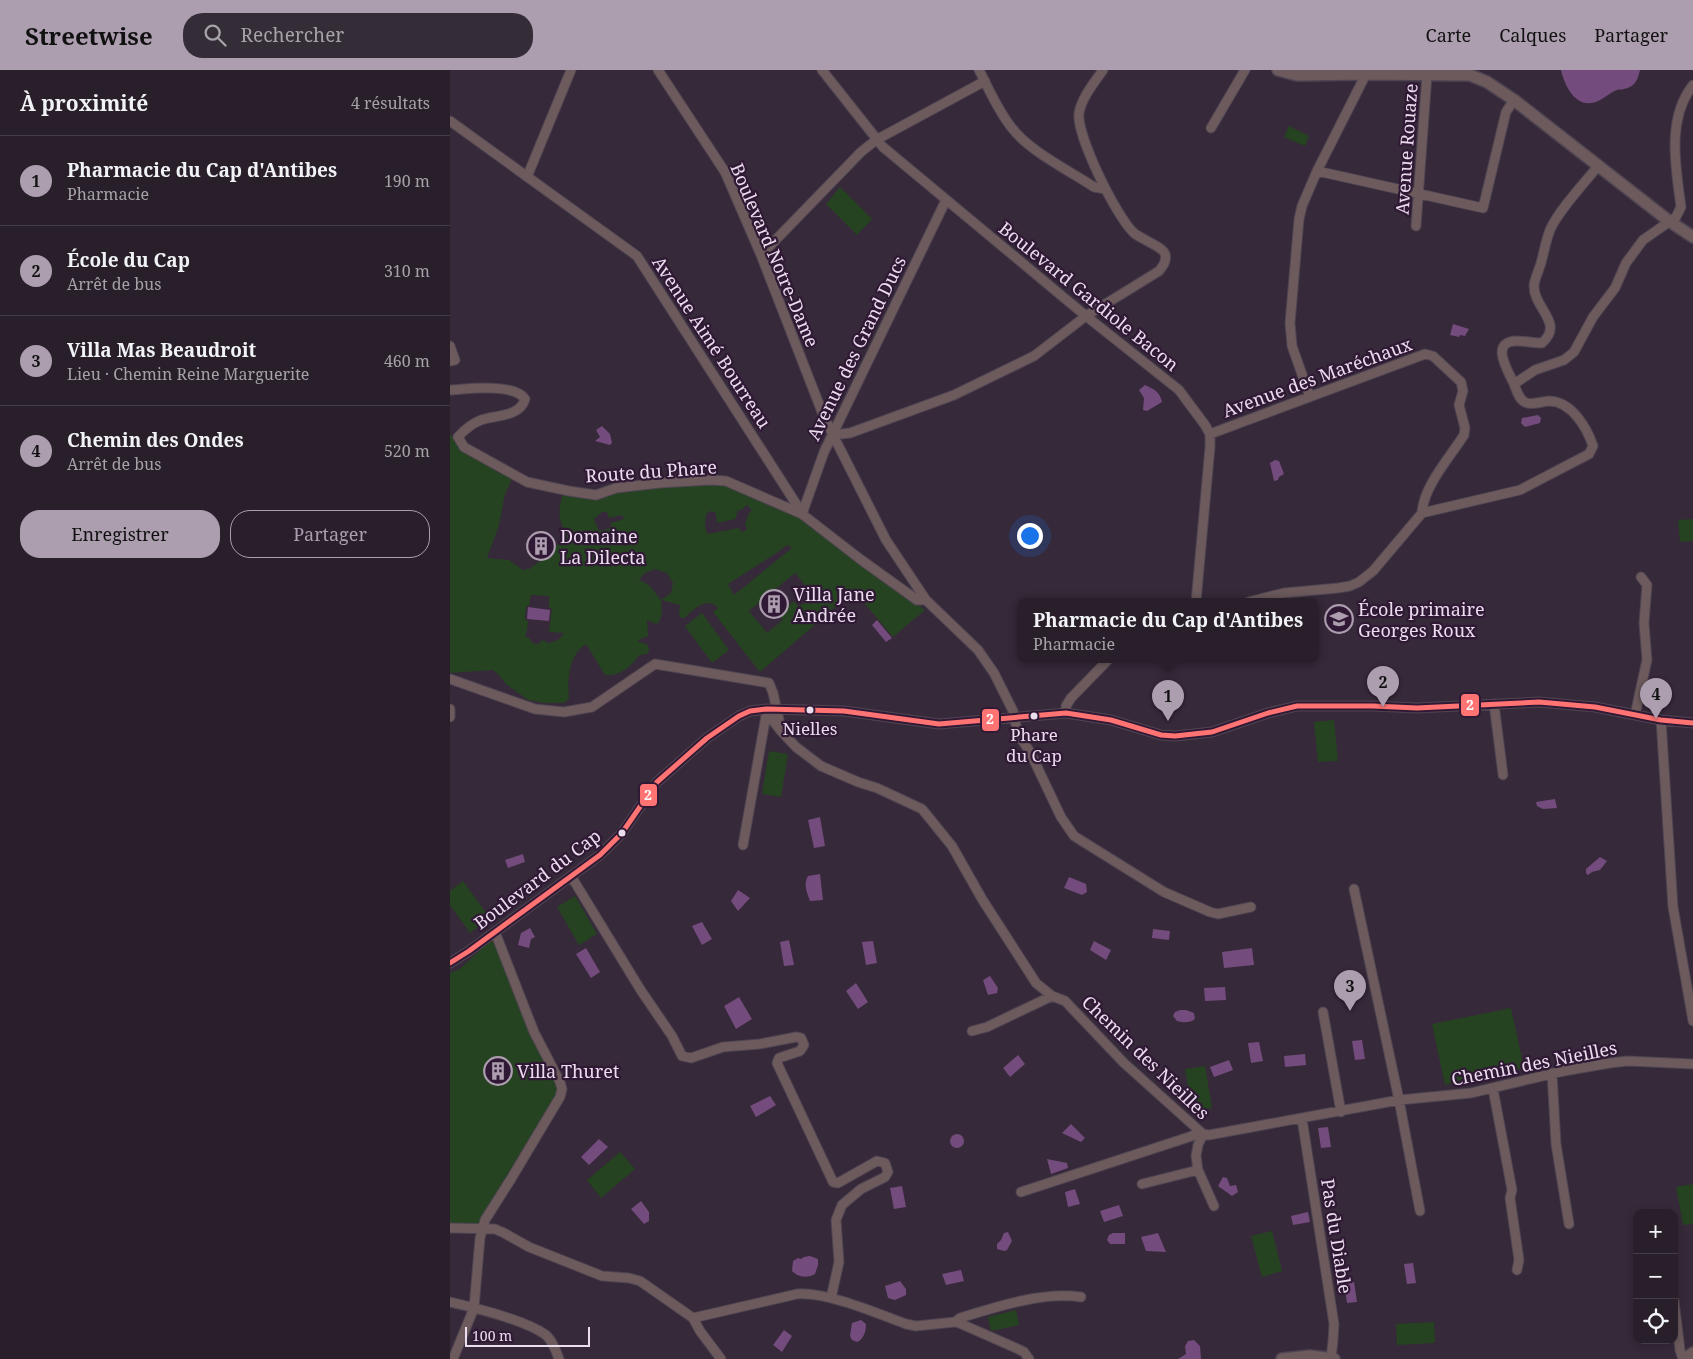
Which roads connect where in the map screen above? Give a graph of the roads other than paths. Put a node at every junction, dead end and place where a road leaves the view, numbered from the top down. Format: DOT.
graph roads {
  1 [pos="571,70"];
  2 [pos="658,70"];
  3 [pos="822,70"];
  4 [pos="979,70"];
  5 [pos="1103,70"];
  6 [pos="1245,70"];
  7 [pos="1278,70"];
  8 [pos="1366,74"];
  9 [pos="1427,75"];
  10 [pos="985,81"];
  11 [pos="1693,85"];
  12 [pos="1514,100"];
  13 [pos="450,121"];
  14 [pos="1211,128"];
  15 [pos="876,140"];
  16 [pos="1599,165"];
  17 [pos="1317,171"];
  18 [pos="527,177"];
  19 [pos="1105,189"];
  20 [pos="1420,194"];
  21 [pos="946,200"];
  22 [pos="1669,221"];
  23 [pos="1416,226"];
  24 [pos="1693,237"];
  25 [pos="761,255"];
  26 [pos="1086,316"];
  27 [pos="450,346"];
  28 [pos="450,361"];
  29 [pos="1514,384"];
  30 [pos="450,390"];
  31 [pos="1310,397"];
  32 [pos="1210,434"];
  33 [pos="832,435"];
  34 [pos="1422,513"];
  35 [pos="802,514"];
  36 [pos="1641,576"];
  37 [pos="1196,598"];
  38 [pos="1264,598"];
  39 [pos="926,600"];
  40 [pos="1105,663"];
  41 [pos="450,679"];
  42 [pos="1494,704"];
  43 [pos="450,709"];
  44 [pos="772,709"];
  45 [pos="1066,713"];
  46 [pos="1635,715"];
  47 [pos="450,717"];
  48 [pos="1013,717"];
  49 [pos="1661,720"];
  50 [pos="1693,723"];
  51 [pos="1503,775"];
  52 [pos="743,844"];
  53 [pos="570,876"];
  54 [pos="1354,889"];
  55 [pos="1251,908"];
  56 [pos="495,932"];
  57 [pos="450,963"];
  58 [pos="1052,996"];
  59 [pos="1323,1012"];
  60 [pos="1693,1021"];
  61 [pos="972,1031"];
  62 [pos="1693,1064"];
  63 [pos="1552,1073"];
  64 [pos="1493,1089"];
  65 [pos="1399,1100"];
  66 [pos="1341,1112"];
  67 [pos="1302,1119"];
  68 [pos="1201,1133"];
  69 [pos="1198,1170"];
  70 [pos="1142,1184"];
  71 [pos="1021,1192"];
  72 [pos="1214,1206"];
  73 [pos="1420,1211"];
  74 [pos="1569,1224"];
  75 [pos="450,1228"];
  76 [pos="482,1229"];
  77 [pos="1517,1270"];
  78 [pos="1081,1297"];
  79 [pos="831,1298"];
  80 [pos="450,1302"];
  81 [pos="474,1308"];
  82 [pos="693,1318"];
  83 [pos="955,1322"];
  84 [pos="1678,1334"];
  85 [pos="1693,1353"];
  86 [pos="453,1359"];
  87 [pos="559,1359"];
  88 [pos="721,1359"];
  89 [pos="1029,1359"];
  90 [pos="1282,1359"];
  91 [pos="1332,1359"];
  92 [pos="1684,1359"];
  1 -- 18 [label="street"];
  2 -- 25 [label="street, Boulevard Notre-Dame"];
  3 -- 15 [label="street, Boulevard Gardiole Bacon"];
  4 -- 10 [label="street"];
  5 -- 19 [label="street"];
  6 -- 14 [label="street"];
  7 -- 8 [label="street"];
  8 -- 9 [label="street"];
  8 -- 17 [label="street"];
  9 -- 12 [label="street"];
  9 -- 20 [label="street, Avenue Rouaze"];
  10 -- 15 [label="street"];
  10 -- 19 [label="street"];
  11 -- 22 [label="street"];
  12 -- 16 [label="street"];
  12 -- 20 [label="street"];
  13 -- 18 [label="street, Avenue Aimé Bourreau"];
  15 -- 21 [label="street, Boulevard Gardiole Bacon"];
  15 -- 25 [label="street"];
  16 -- 22 [label="street"];
  16 -- 29 [label="street"];
  17 -- 20 [label="street"];
  17 -- 31 [label="street"];
  18 -- 35 [label="street, Avenue Aimé Bourreau"];
  19 -- 26 [label="street"];
  20 -- 23 [label="street, Avenue Rouaze"];
  21 -- 26 [label="street, Boulevard Gardiole Bacon"];
  21 -- 33 [label="street, Avenue des Grand Ducs"];
  22 -- 24 [label="street"];
  22 -- 29 [label="street"];
  25 -- 33 [label="street, Boulevard Notre-Dame"];
  26 -- 32 [label="street, Boulevard Gardiole Bacon"];
  26 -- 33 [label="street"];
  27 -- 28 [label="street"];
  29 -- 34 [label="street"];
  30 -- 35 [label="street, Route du Phare"];
  31 -- 32 [label="street, Avenue des Maréchaux"];
  31 -- 34 [label="street, Avenue des Maréchaux"];
  32 -- 37 [label="street"];
  33 -- 35 [label="street, Avenue des Grand Ducs"];
  33 -- 39 [label="street, Boulevard Notre-Dame"];
  34 -- 38 [label="street"];
  35 -- 39 [label="street, Route du Phare"];
  36 -- 46 [label="street"];
  39 -- 48 [label="street"];
  40 -- 45 [label="street"];
  41 -- 44 [label="street"];
  42 -- 45 [label="street, Boulevard du Cap"];
  42 -- 46 [label="street, Boulevard du Cap"];
  42 -- 51 [label="street"];
  43 -- 47 [label="street"];
  44 -- 48 [label="street, Boulevard du Cap"];
  44 -- 52 [label="street"];
  44 -- 53 [label="street, Boulevard du Cap"];
  44 -- 58 [label="street, Chemin des Nieilles"];
  45 -- 48 [label="street, Boulevard du Cap"];
  46 -- 49 [label="street, Boulevard du Cap"];
  48 -- 55 [label="street"];
  49 -- 50 [label="street, Boulevard du Cap"];
  49 -- 60 [label="street"];
  53 -- 56 [label="street, Boulevard du Cap"];
  53 -- 79 [label="street"];
  54 -- 65 [label="street"];
  56 -- 57 [label="street, Boulevard du Cap"];
  56 -- 76 [label="street"];
  58 -- 61 [label="street"];
  58 -- 68 [label="street, Chemin des Nieilles"];
  59 -- 66 [label="street"];
  62 -- 63 [label="street, Chemin des Nieilles"];
  63 -- 64 [label="street, Chemin des Nieilles"];
  63 -- 74 [label="street"];
  64 -- 65 [label="street, Chemin des Nieilles"];
  64 -- 77 [label="street"];
  65 -- 66 [label="street, Chemin des Nieilles"];
  65 -- 73 [label="street"];
  66 -- 67 [label="street, Chemin des Nieilles"];
  67 -- 68 [label="street, Chemin des Nieilles"];
  67 -- 91 [label="street, Pas du Diable"];
  68 -- 69 [label="street"];
  68 -- 71 [label="street"];
  69 -- 70 [label="street"];
  69 -- 72 [label="street"];
  75 -- 76 [label="street"];
  76 -- 81 [label="street"];
  76 -- 82 [label="street"];
  78 -- 83 [label="street"];
  79 -- 82 [label="street"];
  79 -- 83 [label="street"];
  80 -- 81 [label="street"];
  81 -- 86 [label="street"];
  81 -- 87 [label="street"];
  82 -- 88 [label="street"];
  83 -- 89 [label="street"];
  84 -- 92 [label="street"];
  85 -- 92 [label="street"];
  90 -- 91 [label="street"];
}
